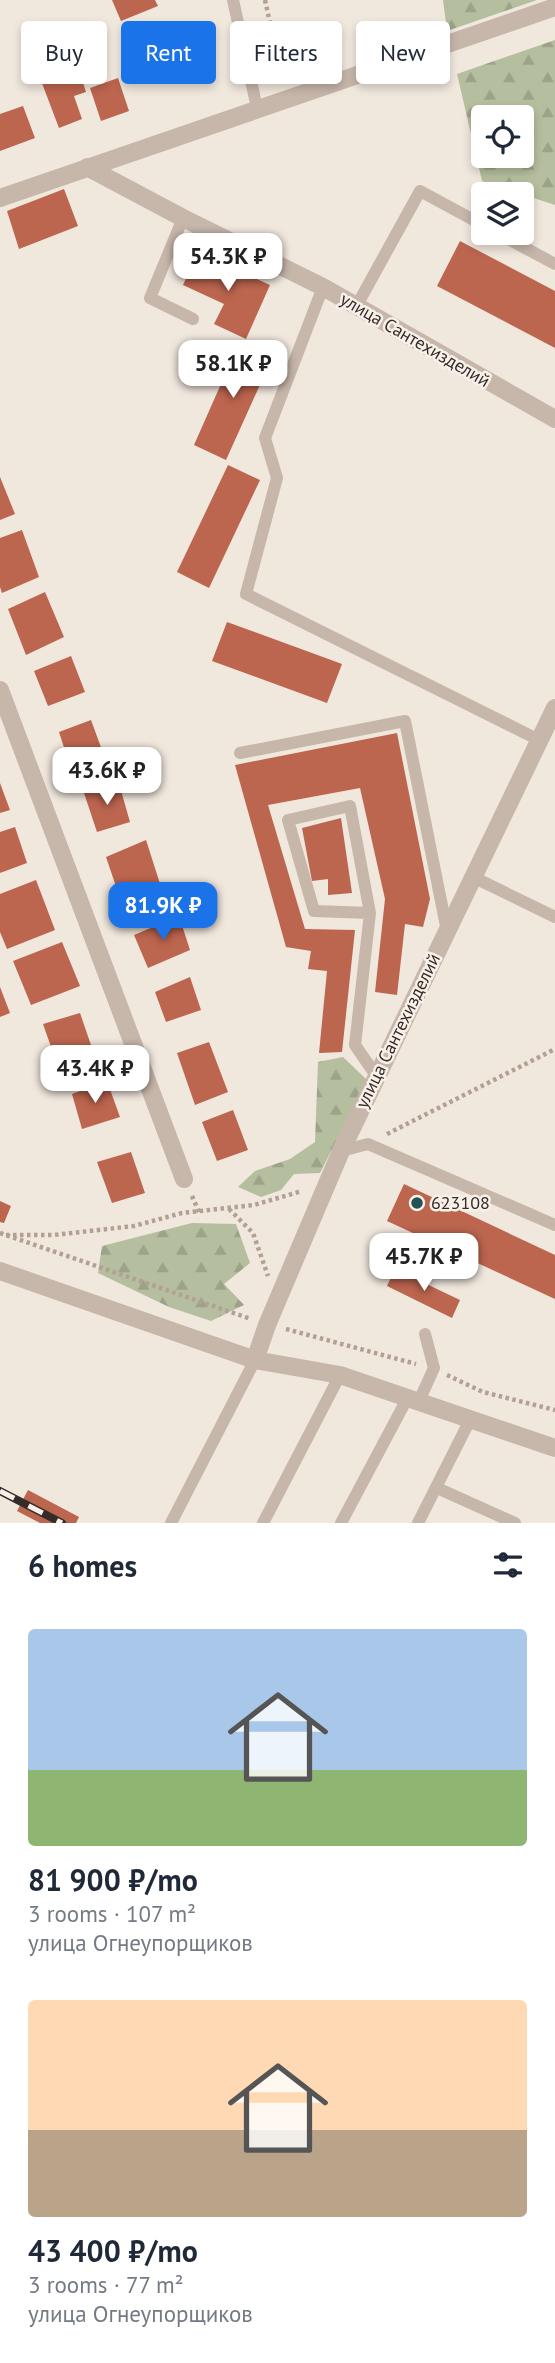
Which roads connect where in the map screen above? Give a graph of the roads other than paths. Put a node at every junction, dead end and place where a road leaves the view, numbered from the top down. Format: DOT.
graph roads {
  1 [pos="233,0"];
  2 [pos="555,7"];
  3 [pos="257,108"];
  4 [pos="87,167"];
  5 [pos="0,198"];
  6 [pos="183,218"];
  7 [pos="471,219"];
  8 [pos="519,245"];
  9 [pos="555,264"];
  10 [pos="323,287"];
  11 [pos="356,307"];
  12 [pos="193,319"];
  13 [pos="555,419"];
  14 [pos="0,690"];
  15 [pos="555,708"];
  16 [pos="539,740"];
  17 [pos="240,753"];
  18 [pos="473,877"];
  19 [pos="370,913"];
  20 [pos="555,917"];
  21 [pos="447,932"];
  22 [pos="377,1077"];
  23 [pos="341,1151"];
  24 [pos="184,1179"];
  25 [pos="555,1225"];
  26 [pos="0,1271"];
  27 [pos="425,1334"];
  28 [pos="255,1360"];
  29 [pos="340,1376"];
  30 [pos="414,1399"];
  31 [pos="471,1418"];
  32 [pos="555,1448"];
  33 [pos="437,1488"];
  34 [pos="171,1523"];
  35 [pos="263,1523"];
  36 [pos="341,1523"];
  37 [pos="418,1523"];
  38 [pos="514,1523"];
  1 -- 3 [label="lane"];
  2 -- 3 [label="street"];
  3 -- 4 [label="street"];
  4 -- 5 [label="street"];
  4 -- 6 [label="street, улица Сантехизделий"];
  6 -- 10 [label="street, улица Сантехизделий"];
  6 -- 12 [label="lane"];
  7 -- 11 [label="lane"];
  8 -- 9 [label="lane"];
  10 -- 11 [label="street, улица Сантехизделий"];
  10 -- 16 [label="lane"];
  11 -- 13 [label="street, улица Сантехизделий"];
  14 -- 24 [label="street"];
  15 -- 16 [label="street, улица Сантехизделий"];
  16 -- 18 [label="street, улица Сантехизделий"];
  17 -- 21 [label="lane"];
  18 -- 20 [label="lane"];
  18 -- 21 [label="street, улица Сантехизделий"];
  19 -- 19 [label="lane"];
  19 -- 22 [label="lane"];
  21 -- 22 [label="street, улица Сантехизделий"];
  22 -- 23 [label="street, улица Сантехизделий"];
  23 -- 25 [label="lane"];
  23 -- 28 [label="street, улица Сантехизделий"];
  26 -- 28 [label="street"];
  27 -- 30 [label="lane"];
  28 -- 29 [label="street"];
  28 -- 34 [label="lane"];
  29 -- 30 [label="street"];
  29 -- 35 [label="lane"];
  30 -- 31 [label="street"];
  30 -- 36 [label="lane"];
  31 -- 32 [label="street"];
  31 -- 33 [label="lane"];
  33 -- 37 [label="lane"];
  33 -- 38 [label="lane"];
}
